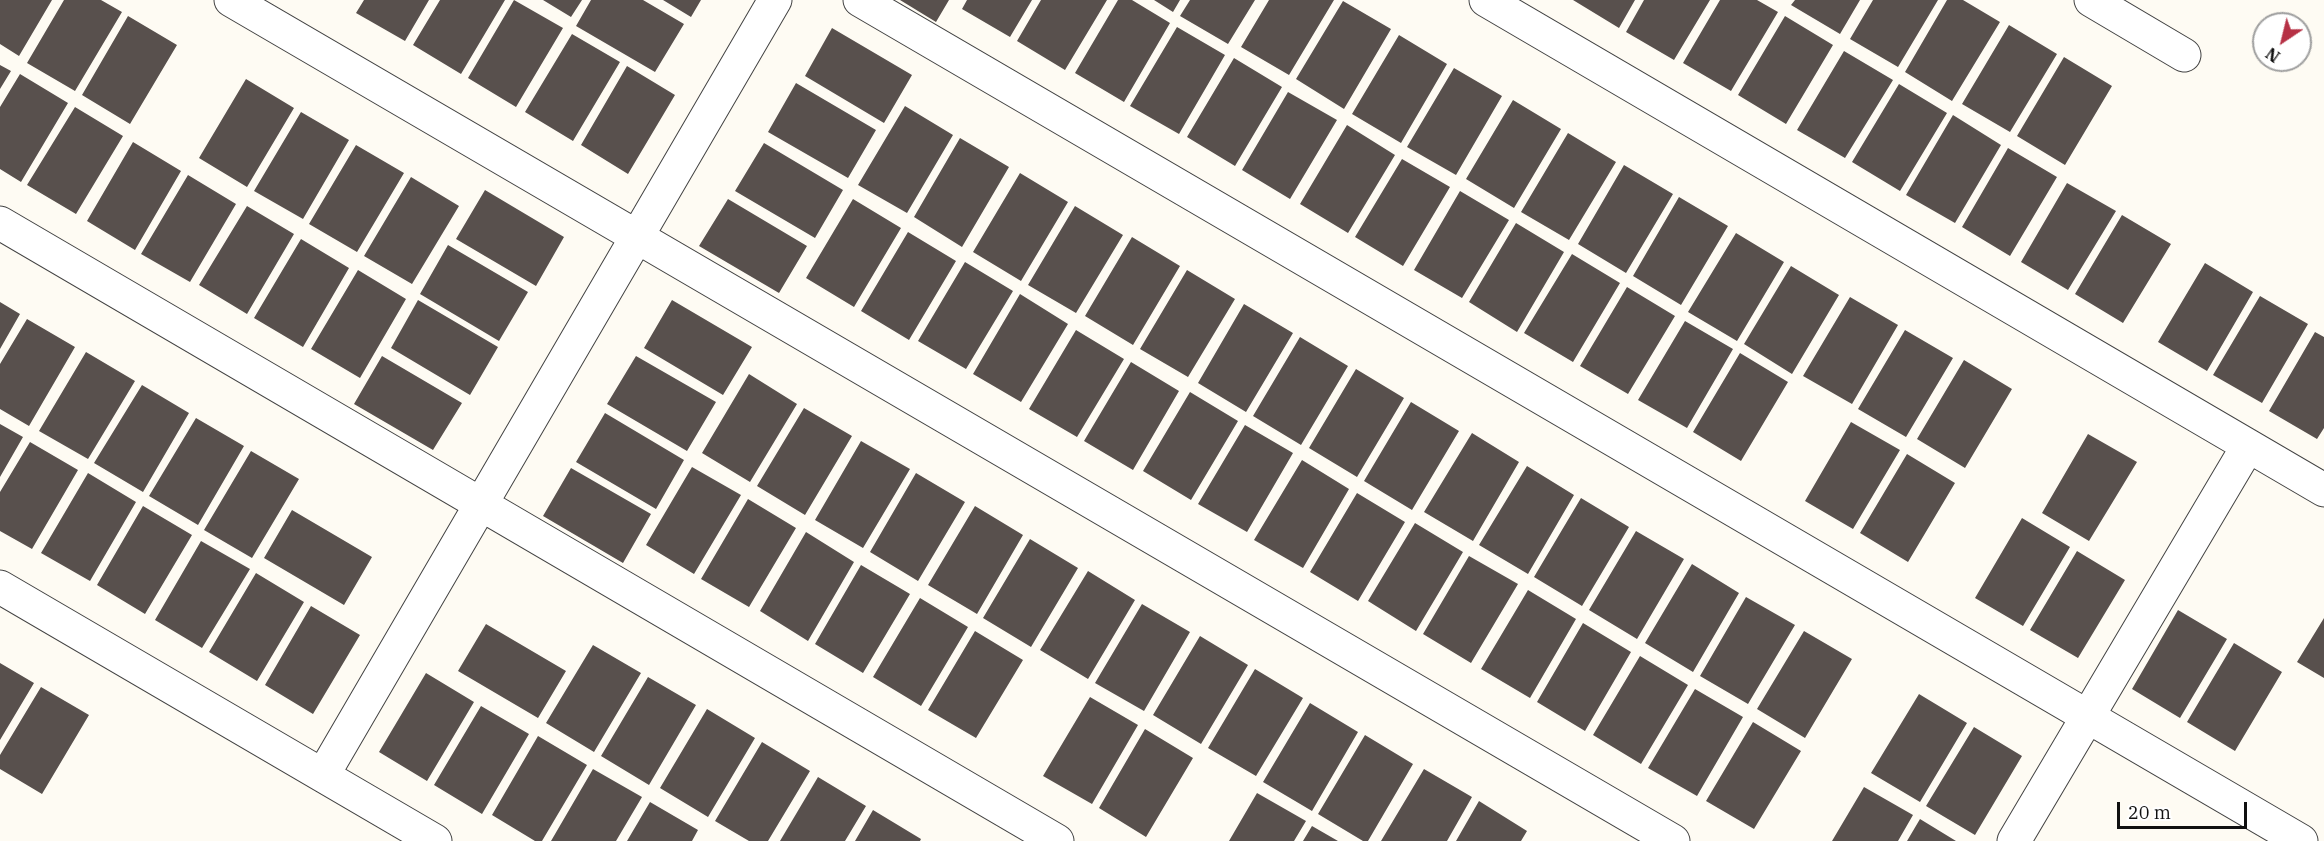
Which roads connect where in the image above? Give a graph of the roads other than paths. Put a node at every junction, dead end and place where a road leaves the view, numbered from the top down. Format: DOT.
graph roads {
  1 [pos="231,0"];
  2 [pos="775,0"];
  3 [pos="860,0"];
  4 [pos="1486,0"];
  5 [pos="2091,0"];
  6 [pos="2184,55"];
  7 [pos="0,222"];
  8 [pos="637,237"];
  9 [pos="2248,446"];
  10 [pos="2324,490"];
  11 [pos="481,504"];
  12 [pos="0,587"];
  13 [pos="2087,716"];
  14 [pos="323,775"];
  15 [pos="435,841"];
  16 [pos="1057,841"];
  17 [pos="1672,841"];
  18 [pos="2014,841"];
  19 [pos="2301,841"];
  1 -- 8 [label="street"];
  2 -- 8 [label="street"];
  3 -- 13 [label="street"];
  4 -- 9 [label="street"];
  5 -- 6 [label="street"];
  7 -- 11 [label="street"];
  8 -- 11 [label="street"];
  8 -- 17 [label="street"];
  9 -- 10 [label="street"];
  9 -- 13 [label="street"];
  11 -- 14 [label="street"];
  11 -- 16 [label="street"];
  12 -- 14 [label="street"];
  13 -- 18 [label="street"];
  13 -- 19 [label="street"];
  14 -- 15 [label="street"];
}
